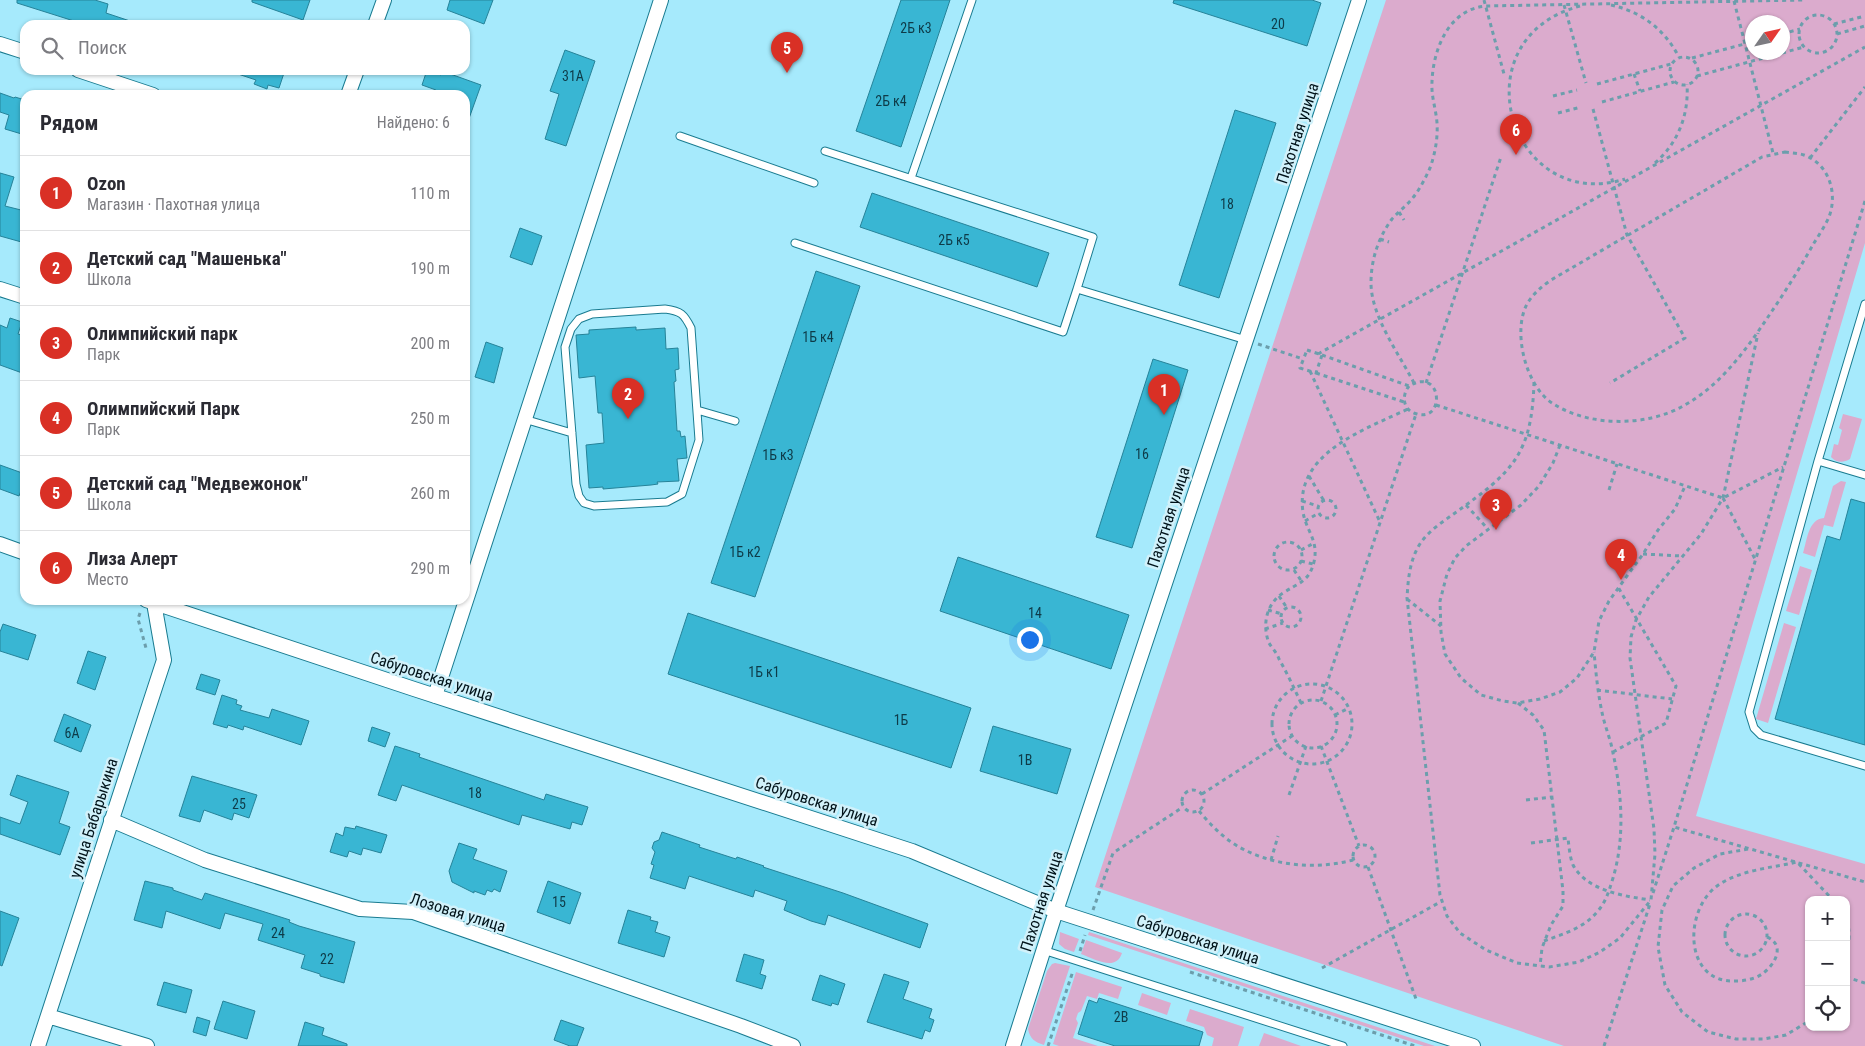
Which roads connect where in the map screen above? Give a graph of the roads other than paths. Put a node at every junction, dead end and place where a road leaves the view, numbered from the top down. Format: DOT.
graph roads {
  1 [pos="384,0"];
  2 [pos="660,0"];
  3 [pos="972,0"];
  4 [pos="1359,0"];
  5 [pos="376,20"];
  6 [pos="0,44"];
  7 [pos="20,50"];
  8 [pos="93,75"];
  9 [pos="355,75"];
  10 [pos="137,90"];
  11 [pos="350,90"];
  12 [pos="680,136"];
  13 [pos="825,151"];
  14 [pos="911,178"];
  15 [pos="814,183"];
  16 [pos="795,242"];
  17 [pos="0,289"];
  18 [pos="1077,289"];
  19 [pos="20,295"];
  20 [pos="1865,304"];
  21 [pos="1864,312"];
  22 [pos="1246,340"];
  23 [pos="697,410"];
  24 [pos="524,419"];
  25 [pos="736,421"];
  26 [pos="572,433"];
  27 [pos="1818,461"];
  28 [pos="1865,474"];
  29 [pos="0,544"];
  30 [pos="20,551"];
  31 [pos="470,587"];
  32 [pos="153,605"];
  33 [pos="164,605"];
  34 [pos="464,605"];
  35 [pos="435,696"];
  36 [pos="1865,766"];
  37 [pos="111,820"];
  38 [pos="1056,911"];
  39 [pos="1043,950"];
  40 [pos="48,1016"];
  41 [pos="1016,1045"];
  42 [pos="1465,1045"];
  43 [pos="38,1046"];
  44 [pos="147,1046"];
  45 [pos="793,1046"];
  46 [pos="1342,1046"];
  1 -- 5 [label="street"];
  2 -- 24 [label="street"];
  3 -- 14 [label="lane"];
  4 -- 22 [label="street, Пахотная улица"];
  6 -- 7 [label="street"];
  8 -- 10 [label="street"];
  9 -- 11 [label="street"];
  12 -- 15 [label="lane"];
  13 -- 14 [label="lane"];
  14 -- 18 [label="lane"];
  16 -- 18 [label="lane"];
  17 -- 19 [label="street"];
  18 -- 22 [label="lane"];
  20 -- 21 [label="lane"];
  21 -- 27 [label="lane"];
  22 -- 38 [label="street, Пахотная улица"];
  23 -- 25 [label="lane"];
  23 -- 26 [label="lane"];
  23 -- 26 [label="lane"];
  24 -- 26 [label="lane"];
  24 -- 31 [label="street"];
  27 -- 28 [label="lane"];
  27 -- 36 [label="lane"];
  29 -- 30 [label="street"];
  32 -- 37 [label="street, улица Бабарыкина"];
  33 -- 35 [label="street, Сабуровская улица"];
  34 -- 35 [label="street"];
  35 -- 38 [label="street, Сабуровская улица"];
  37 -- 40 [label="street, улица Бабарыкина"];
  37 -- 45 [label="street, Лозовая улица"];
  38 -- 39 [label="street, Пахотная улица"];
  38 -- 42 [label="street, Сабуровская улица"];
  39 -- 41 [label="street, Пахотная улица"];
  39 -- 46 [label="lane"];
  40 -- 43 [label="street, улица Бабарыкина"];
  40 -- 44 [label="street"];
}
